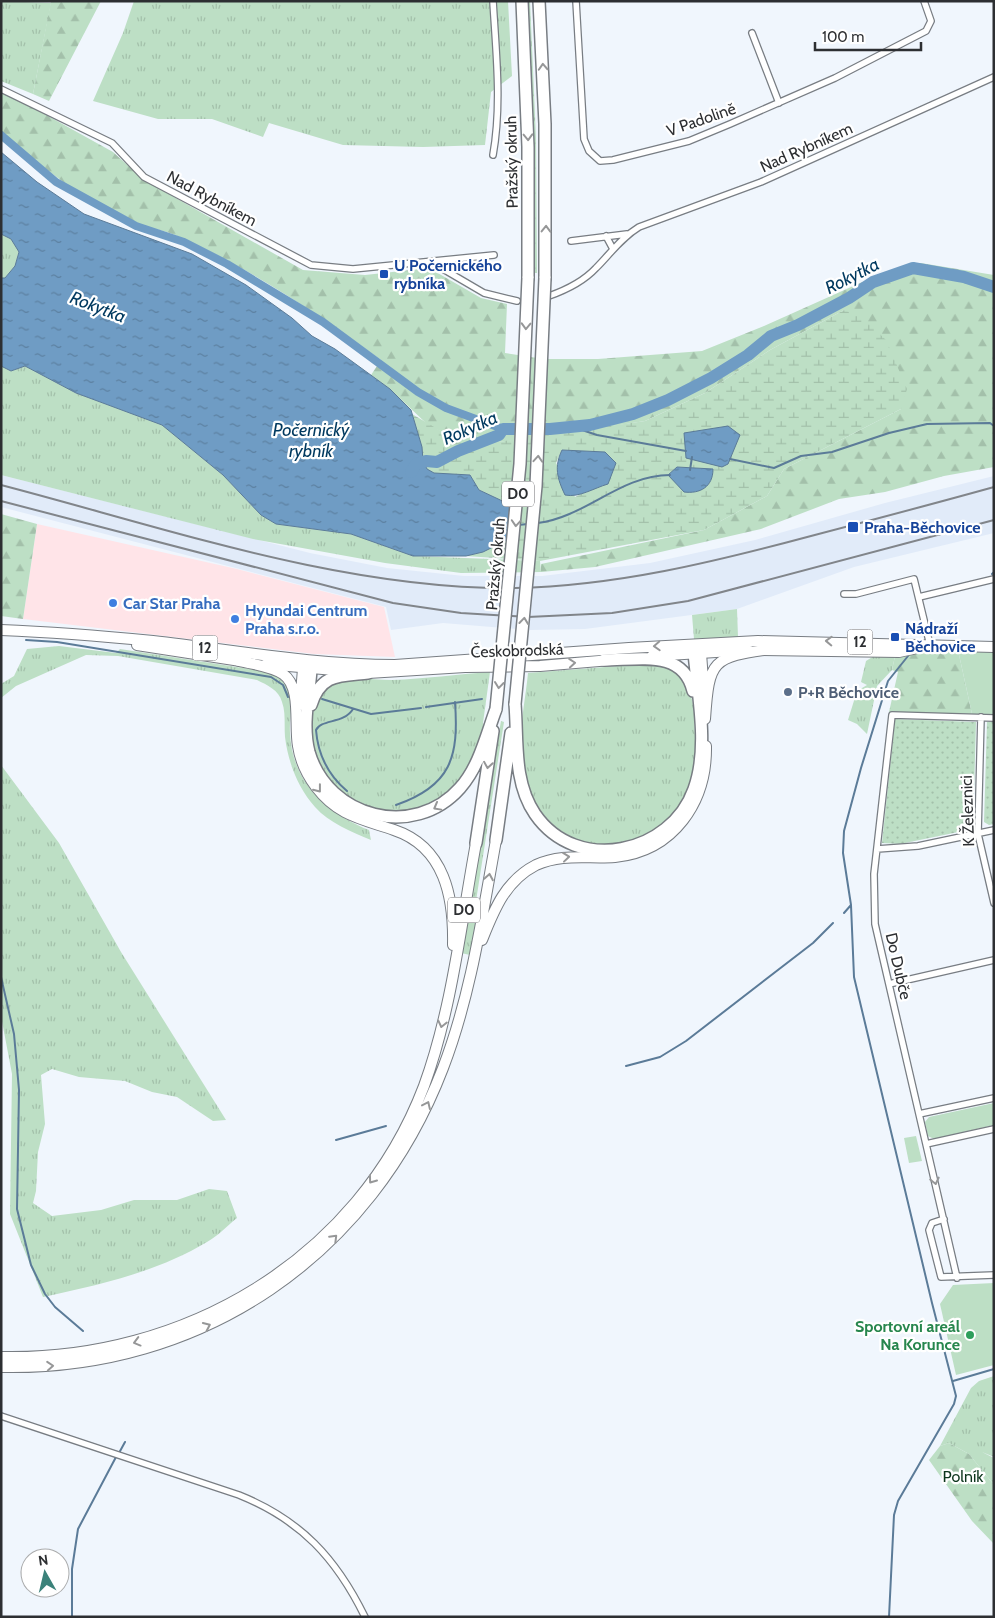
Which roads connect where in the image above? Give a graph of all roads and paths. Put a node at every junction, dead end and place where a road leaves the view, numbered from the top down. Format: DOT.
graph roads {
  1 [pos="493,1"];
  2 [pos="522,1"];
  3 [pos="539,1"];
  4 [pos="576,1"];
  5 [pos="924,1"];
  6 [pos="752,33"];
  7 [pos="994,77"];
  8 [pos="1,89"];
  9 [pos="778,103"];
  10 [pos="493,155"];
  11 [pos="627,234"];
  12 [pos="606,236"];
  13 [pos="571,241"];
  14 [pos="613,249"];
  15 [pos="494,255"];
  16 [pos="431,262"];
  17 [pos="549,296"];
  18 [pos="517,301"];
  19 [pos="994,578"];
  20 [pos="844,594"];
  21 [pos="919,597"];
  22 [pos="1,630"];
  23 [pos="106,638"];
  24 [pos="930,645"];
  25 [pos="994,646"];
  26 [pos="698,649"];
  27 [pos="771,649"];
  28 [pos="604,660"];
  29 [pos="239,661"];
  30 [pos="308,665"];
  31 [pos="368,673"];
  32 [pos="495,714"];
  33 [pos="981,717"];
  34 [pos="515,718"];
  35 [pos="994,718"];
  36 [pos="705,719"];
  37 [pos="306,733"];
  38 [pos="298,746"];
  39 [pos="700,754"];
  40 [pos="994,830"];
  41 [pos="978,834"];
  42 [pos="496,840"];
  43 [pos="476,843"];
  44 [pos="877,849"];
  45 [pos="994,903"];
  46 [pos="474,960"];
  47 [pos="994,960"];
  48 [pos="452,976"];
  49 [pos="889,984"];
  50 [pos="994,1098"];
  51 [pos="919,1114"];
  52 [pos="994,1129"];
  53 [pos="926,1144"];
  54 [pos="944,1218"];
  55 [pos="296,1265"];
  56 [pos="994,1275"];
  57 [pos="281,1277"];
  58 [pos="957,1278"];
  59 [pos="1,1357"];
  60 [pos="1,1367"];
  61 [pos="1,1416"];
  62 [pos="365,1617"];
  1 -- 10 [label="street"];
  2 -- 32 [label="highway, Pražský okruh / D0, one-way, bridge"];
  34 -- 3 [label="highway, Pražský okruh / D0, one-way, bridge"];
  4 -- 9 [label="street, V Padolině"];
  5 -- 9 [label="street, V Padolině"];
  6 -- 9 [label="street"];
  7 -- 11 [label="street, Nad Rybníkem"];
  8 -- 16 [label="street, Nad Rybníkem"];
  11 -- 12 [label="street, Nad Rybníkem"];
  11 -- 14 [label="street, Nad Rybníkem"];
  12 -- 13 [label="street, Nad Rybníkem"];
  12 -- 14 [label="street"];
  14 -- 17 [label="street, Nad Rybníkem"];
  15 -- 16 [label="street, Nad Rybníkem"];
  16 -- 18 [label="street"];
  19 -- 21 [label="street"];
  20 -- 21 [label="street"];
  21 -- 24 [label="street"];
  22 -- 23 [label="main road, Českobrodská / 12"];
  23 -- 29 [label="main road, Českobrodská / 12"];
  23 -- 30 [label="main road, Českobrodská / 12"];
  24 -- 25 [label="main road, Českobrodská / 12"];
  24 -- 26 [label="main road, Českobrodská / 12, one-way"];
  24 -- 27 [label="main road, Českobrodská"];
  26 -- 27 [label="main road, Českobrodská"];
  26 -- 28 [label="main road, Českobrodská"];
  26 -- 30 [label="main road, Českobrodská / 12, one-way"];
  26 -- 36 [label="main road"];
  26 -- 39 [label="highway"];
  27 -- 36 [label="main road"];
  31 -- 28 [label="main road, Českobrodská, one-way"];
  28 -- 39 [label="highway"];
  29 -- 30 [label="main road, Českobrodská / 12"];
  29 -- 38 [label="main road"];
  30 -- 31 [label="main road, Českobrodská / 12"];
  30 -- 37 [label="highway"];
  30 -- 38 [label="main road"];
  31 -- 37 [label="highway"];
  32 -- 37 [label="highway, one-way"];
  32 -- 43 [label="highway, Pražský okruh / D0, one-way"];
  33 -- 35 [label="street"];
  33 -- 41 [label="street, K Železnici"];
  33 -- 44 [label="street, Do Dubče"];
  34 -- 39 [label="highway"];
  34 -- 42 [label="highway, D0"];
  46 -- 36 [label="main road, one-way"];
  38 -- 48 [label="main road, one-way"];
  40 -- 41 [label="street"];
  41 -- 44 [label="street"];
  41 -- 45 [label="street, K Železnici"];
  46 -- 42 [label="main road, D0, one-way"];
  43 -- 48 [label="main road, Pražský okruh / D0"];
  44 -- 49 [label="street, Do Dubče"];
  55 -- 46 [label="main road, one-way"];
  47 -- 49 [label="street"];
  48 -- 55 [label="main road, one-way"];
  49 -- 51 [label="street, Do Dubče"];
  50 -- 51 [label="street"];
  51 -- 53 [label="street, Do Dubče"];
  52 -- 53 [label="street"];
  53 -- 54 [label="street, Do Dubče, one-way"];
  54 -- 58 [label="street, Do Dubče"];
  54 -- 58 [label="street"];
  55 -- 57 [label="main road"];
  56 -- 58 [label="street"];
  57 -- 59 [label="main road, one-way"];
  60 -- 57 [label="main road, one-way"];
  61 -- 62 [label="street"];
}
